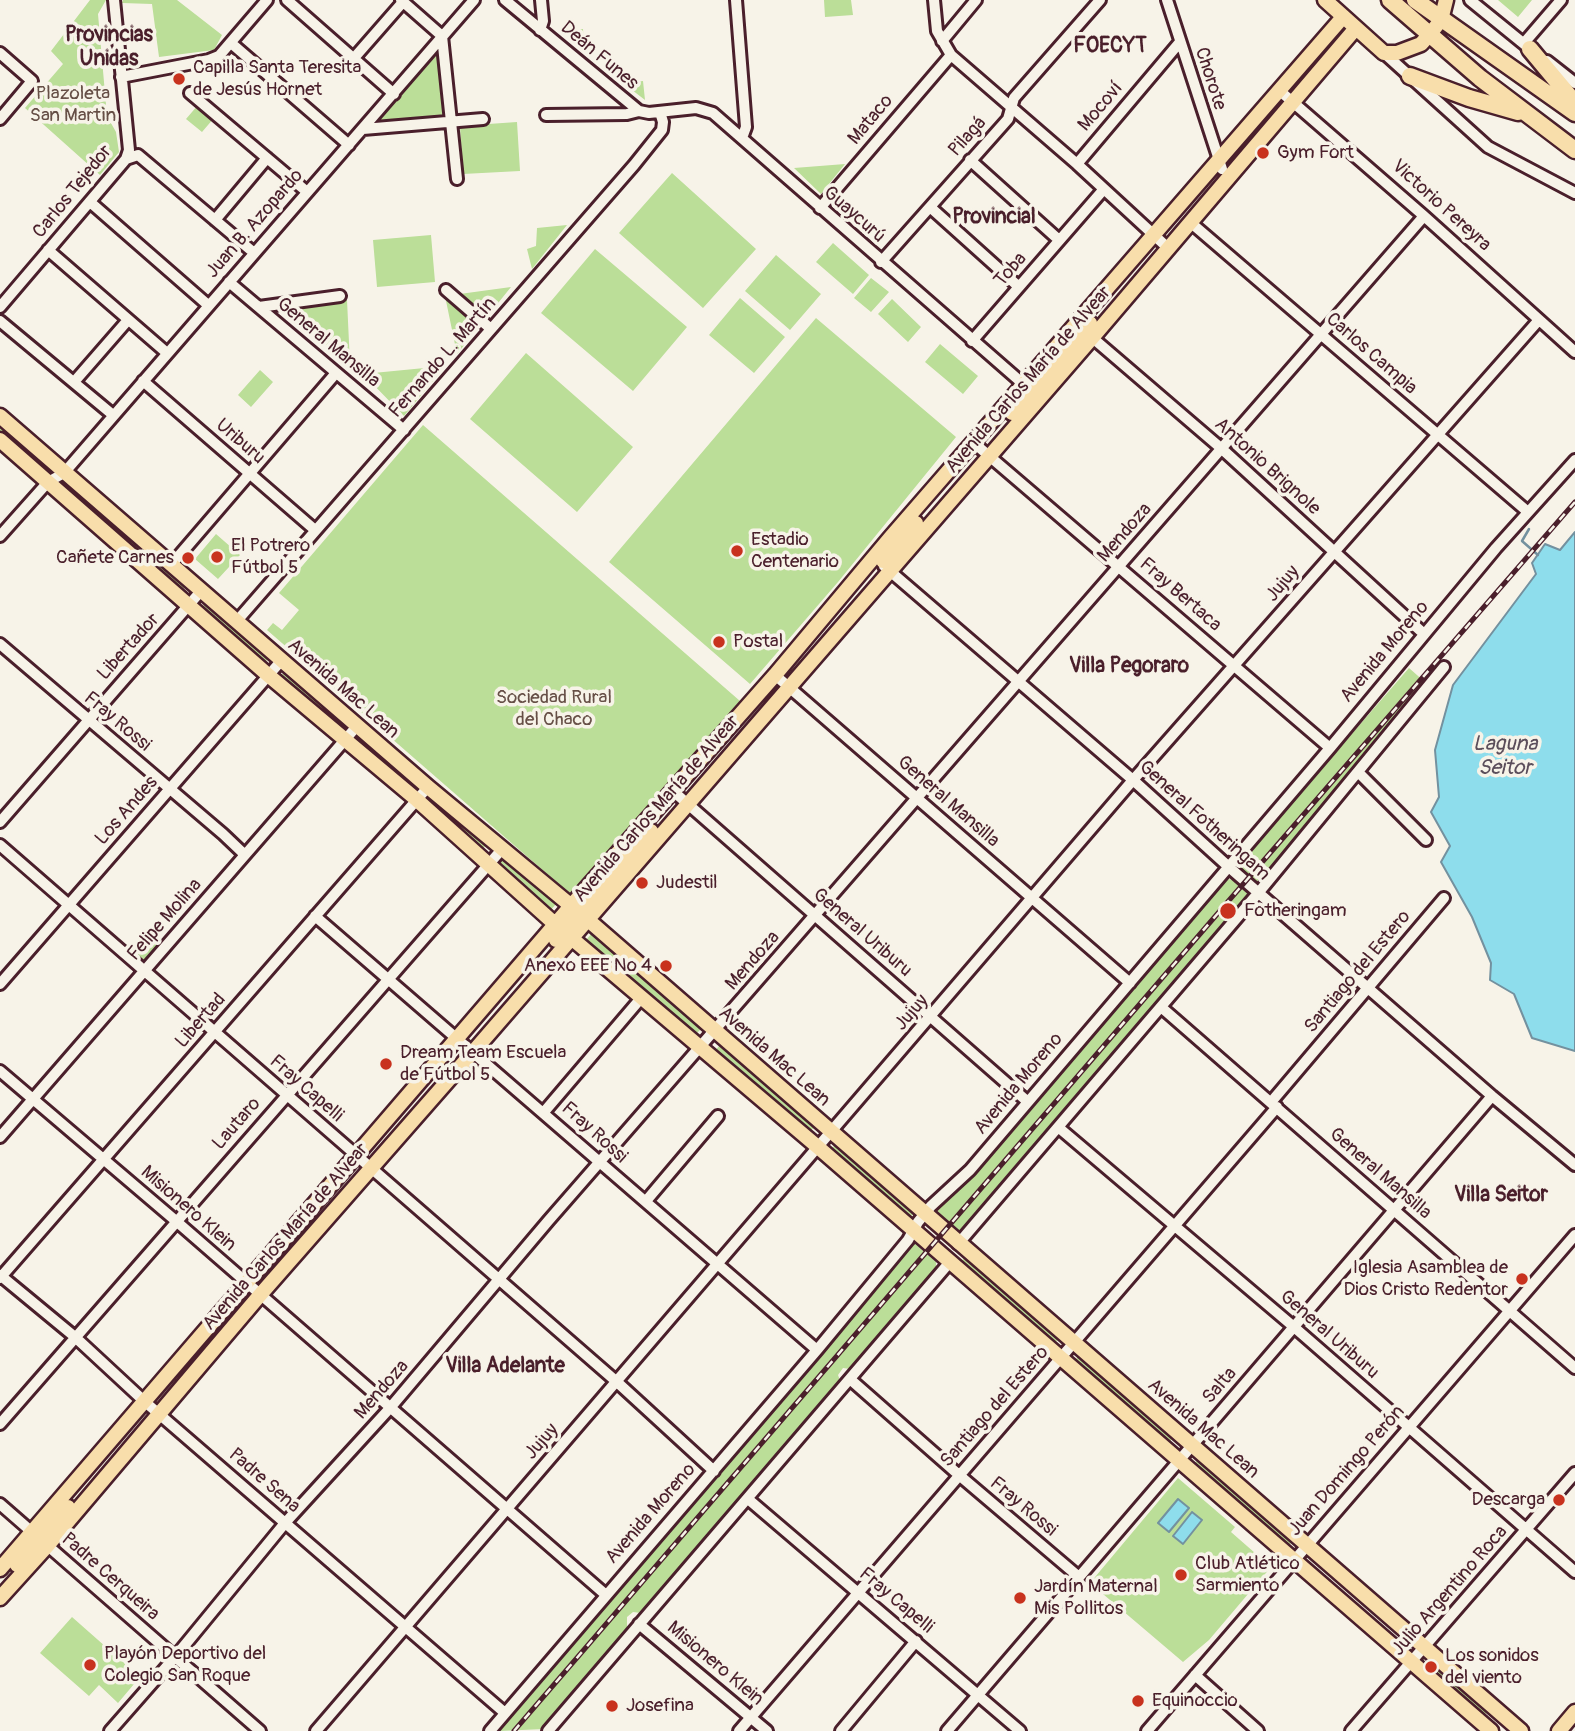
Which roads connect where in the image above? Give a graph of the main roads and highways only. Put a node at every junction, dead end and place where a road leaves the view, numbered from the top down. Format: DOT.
graph roads {
  1 [pos="1325,0"];
  2 [pos="1391,0"];
  3 [pos="1415,0"];
  4 [pos="1446,0"];
  5 [pos="1343,17"];
  6 [pos="1441,20"];
  7 [pos="1332,29"];
  8 [pos="1356,29"];
  9 [pos="1430,34"];
  10 [pos="1343,43"];
  11 [pos="1527,46"];
  12 [pos="1311,67"];
  13 [pos="1410,76"];
  14 [pos="1286,96"];
  15 [pos="1575,103"];
  16 [pos="1575,113"];
  17 [pos="1527,114"];
  18 [pos="1575,150"];
  19 [pos="1161,241"];
  20 [pos="1088,334"];
  21 [pos="1027,388"];
  22 [pos="0,416"];
  23 [pos="0,440"];
  24 [pos="981,449"];
  25 [pos="579,913"];
  26 [pos="564,931"];
  27 [pos="958,1244"];
  28 [pos="949,1263"];
  29 [pos="40,1539"];
  30 [pos="0,1570"];
  31 [pos="0,1585"];
  32 [pos="0,1598"];
  33 [pos="1495,1709"];
  34 [pos="1575,1712"];
  35 [pos="1487,1728"];
  36 [pos="1518,1730"];
  37 [pos="1559,1731"];
  1 -- 5 [label="main road"];
  2 -- 9 [label="highway"];
  3 -- 6 [label="highway"];
  4 -- 6 [label="main road"];
  5 -- 7 [label="main road, Avenida Carlos María de Alvear"];
  5 -- 8 [label="main road"];
  6 -- 9 [label="main road"];
  6 -- 16 [label="highway"];
  7 -- 12 [label="main road, Avenida Carlos María de Alvear"];
  7 -- 14 [label="main road, Avenida Carlos María de Alvear"];
  8 -- 9 [label="main road"];
  8 -- 10 [label="main road, Avenida Carlos María de Alvear"];
  9 -- 17 [label="highway"];
  10 -- 12 [label="main road, Avenida Carlos María de Alvear"];
  10 -- 14 [label="main road, Avenida Carlos María de Alvear"];
  11 -- 15 [label="highway"];
  12 -- 14 [label="main road, Avenida Carlos María de Alvear"];
  13 -- 17 [label="highway"];
  14 -- 19 [label="main road, Avenida Carlos María de Alvear"];
  14 -- 19 [label="main road, Avenida Carlos María de Alvear"];
  17 -- 18 [label="highway"];
  19 -- 20 [label="main road, Avenida Carlos María de Alvear"];
  19 -- 21 [label="main road, Avenida Carlos María de Alvear"];
  20 -- 21 [label="main road, Avenida Carlos María de Alvear"];
  20 -- 24 [label="main road, Avenida Carlos María de Alvear"];
  21 -- 24 [label="main road, Avenida Carlos María de Alvear"];
  22 -- 25 [label="main road, Avenida Mac Lean"];
  23 -- 26 [label="main road, Avenida Mac Lean"];
  24 -- 25 [label="main road, Avenida Carlos María de Alvear"];
  25 -- 26 [label="main road, Avenida Carlos María de Alvear"];
  25 -- 27 [label="main road, Avenida Mac Lean"];
  26 -- 28 [label="main road, Avenida Mac Lean"];
  26 -- 29 [label="main road, Avenida Carlos María de Alvear"];
  27 -- 28 [label="main road"];
  27 -- 33 [label="main road, Avenida Mac Lean"];
  28 -- 35 [label="main road, Avenida Mac Lean"];
  29 -- 30 [label="main road, Avenida Carlos María de Alvear"];
  29 -- 31 [label="main road, Avenida Carlos María de Alvear"];
  29 -- 32 [label="main road, Avenida Carlos María de Alvear"];
  33 -- 35 [label="main road"];
  33 -- 36 [label="main road, Avenida Mac Lean"];
  34 -- 37 [label="main road"];
}
